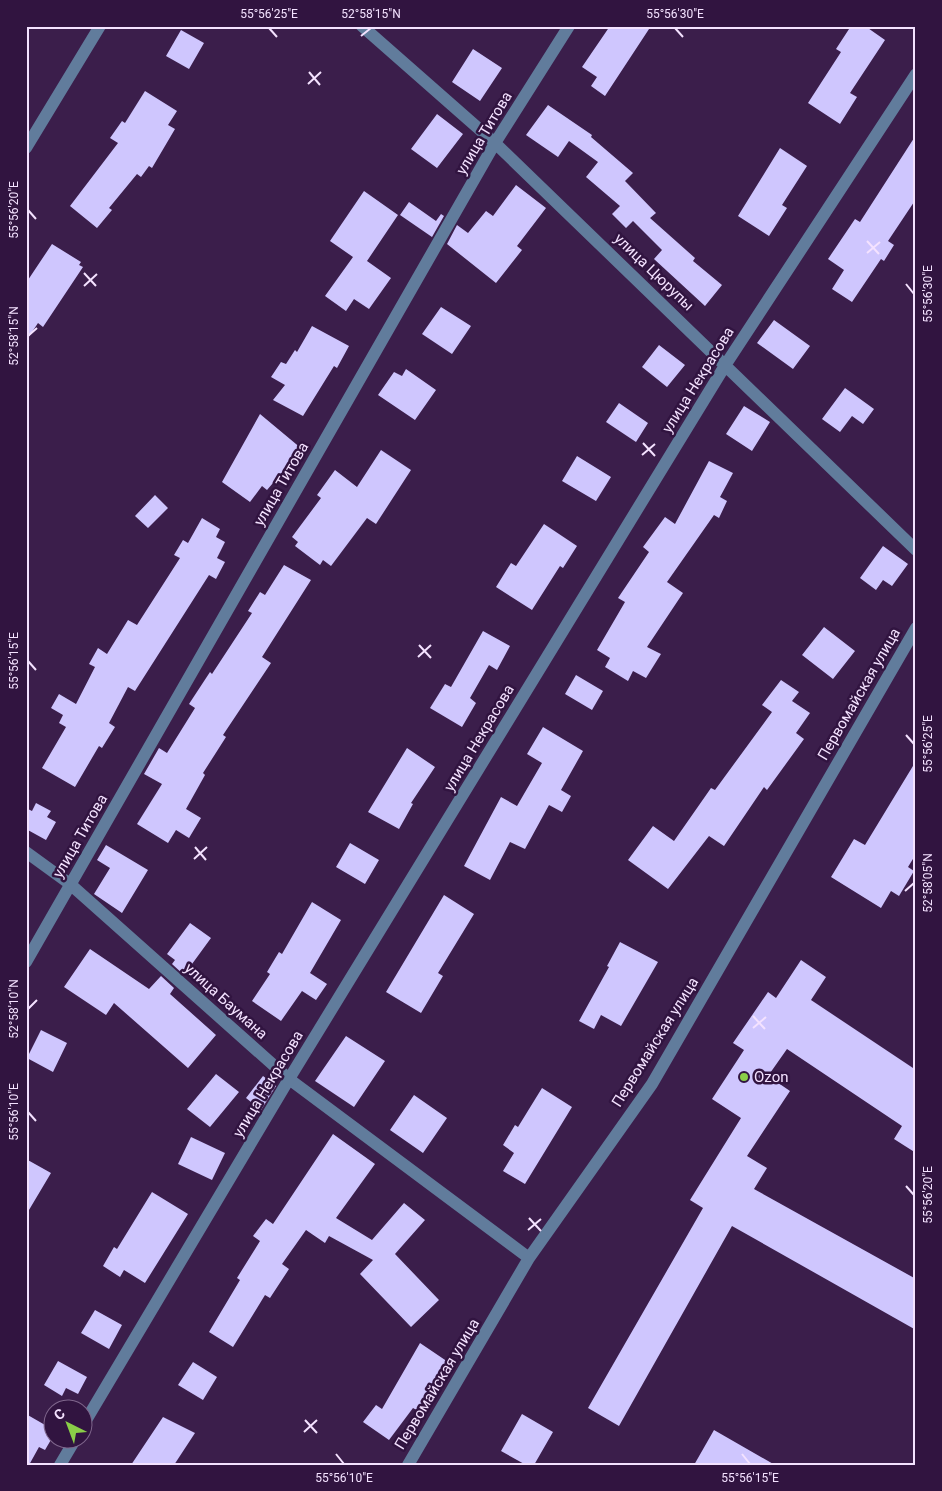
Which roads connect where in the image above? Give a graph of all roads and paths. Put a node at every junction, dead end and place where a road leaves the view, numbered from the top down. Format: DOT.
graph roads {
  1 [pos="100,26"];
  2 [pos="362,26"];
  3 [pos="569,26"];
  4 [pos="916,74"];
  5 [pos="495,143"];
  6 [pos="26,148"];
  7 [pos="726,364"];
  8 [pos="916,550"];
  9 [pos="916,628"];
  10 [pos="26,852"];
  11 [pos="70,884"];
  12 [pos="26,962"];
  13 [pos="290,1079"];
  14 [pos="529,1258"];
  15 [pos="92,1410"];
  16 [pos="70,1448"];
  17 [pos="60,1465"];
  18 [pos="408,1465"];
  1 -- 6 [label="street"];
  2 -- 5 [label="street, улица Цюрупы"];
  3 -- 5 [label="street, улица Титова"];
  4 -- 7 [label="street, улица Некрасова"];
  5 -- 7 [label="street, улица Цюрупы"];
  5 -- 11 [label="street, улица Титова"];
  7 -- 8 [label="street, улица Цюрупы"];
  7 -- 13 [label="street, улица Некрасова"];
  9 -- 14 [label="street, Первомайская улица"];
  10 -- 11 [label="street, улица Баумана"];
  11 -- 12 [label="street, улица Титова"];
  11 -- 13 [label="street, улица Баумана"];
  13 -- 14 [label="street, улица Баумана"];
  13 -- 15 [label="street, улица Некрасова"];
  14 -- 18 [label="street, Первомайская улица"];
  16 -- 17 [label="street"];
}
